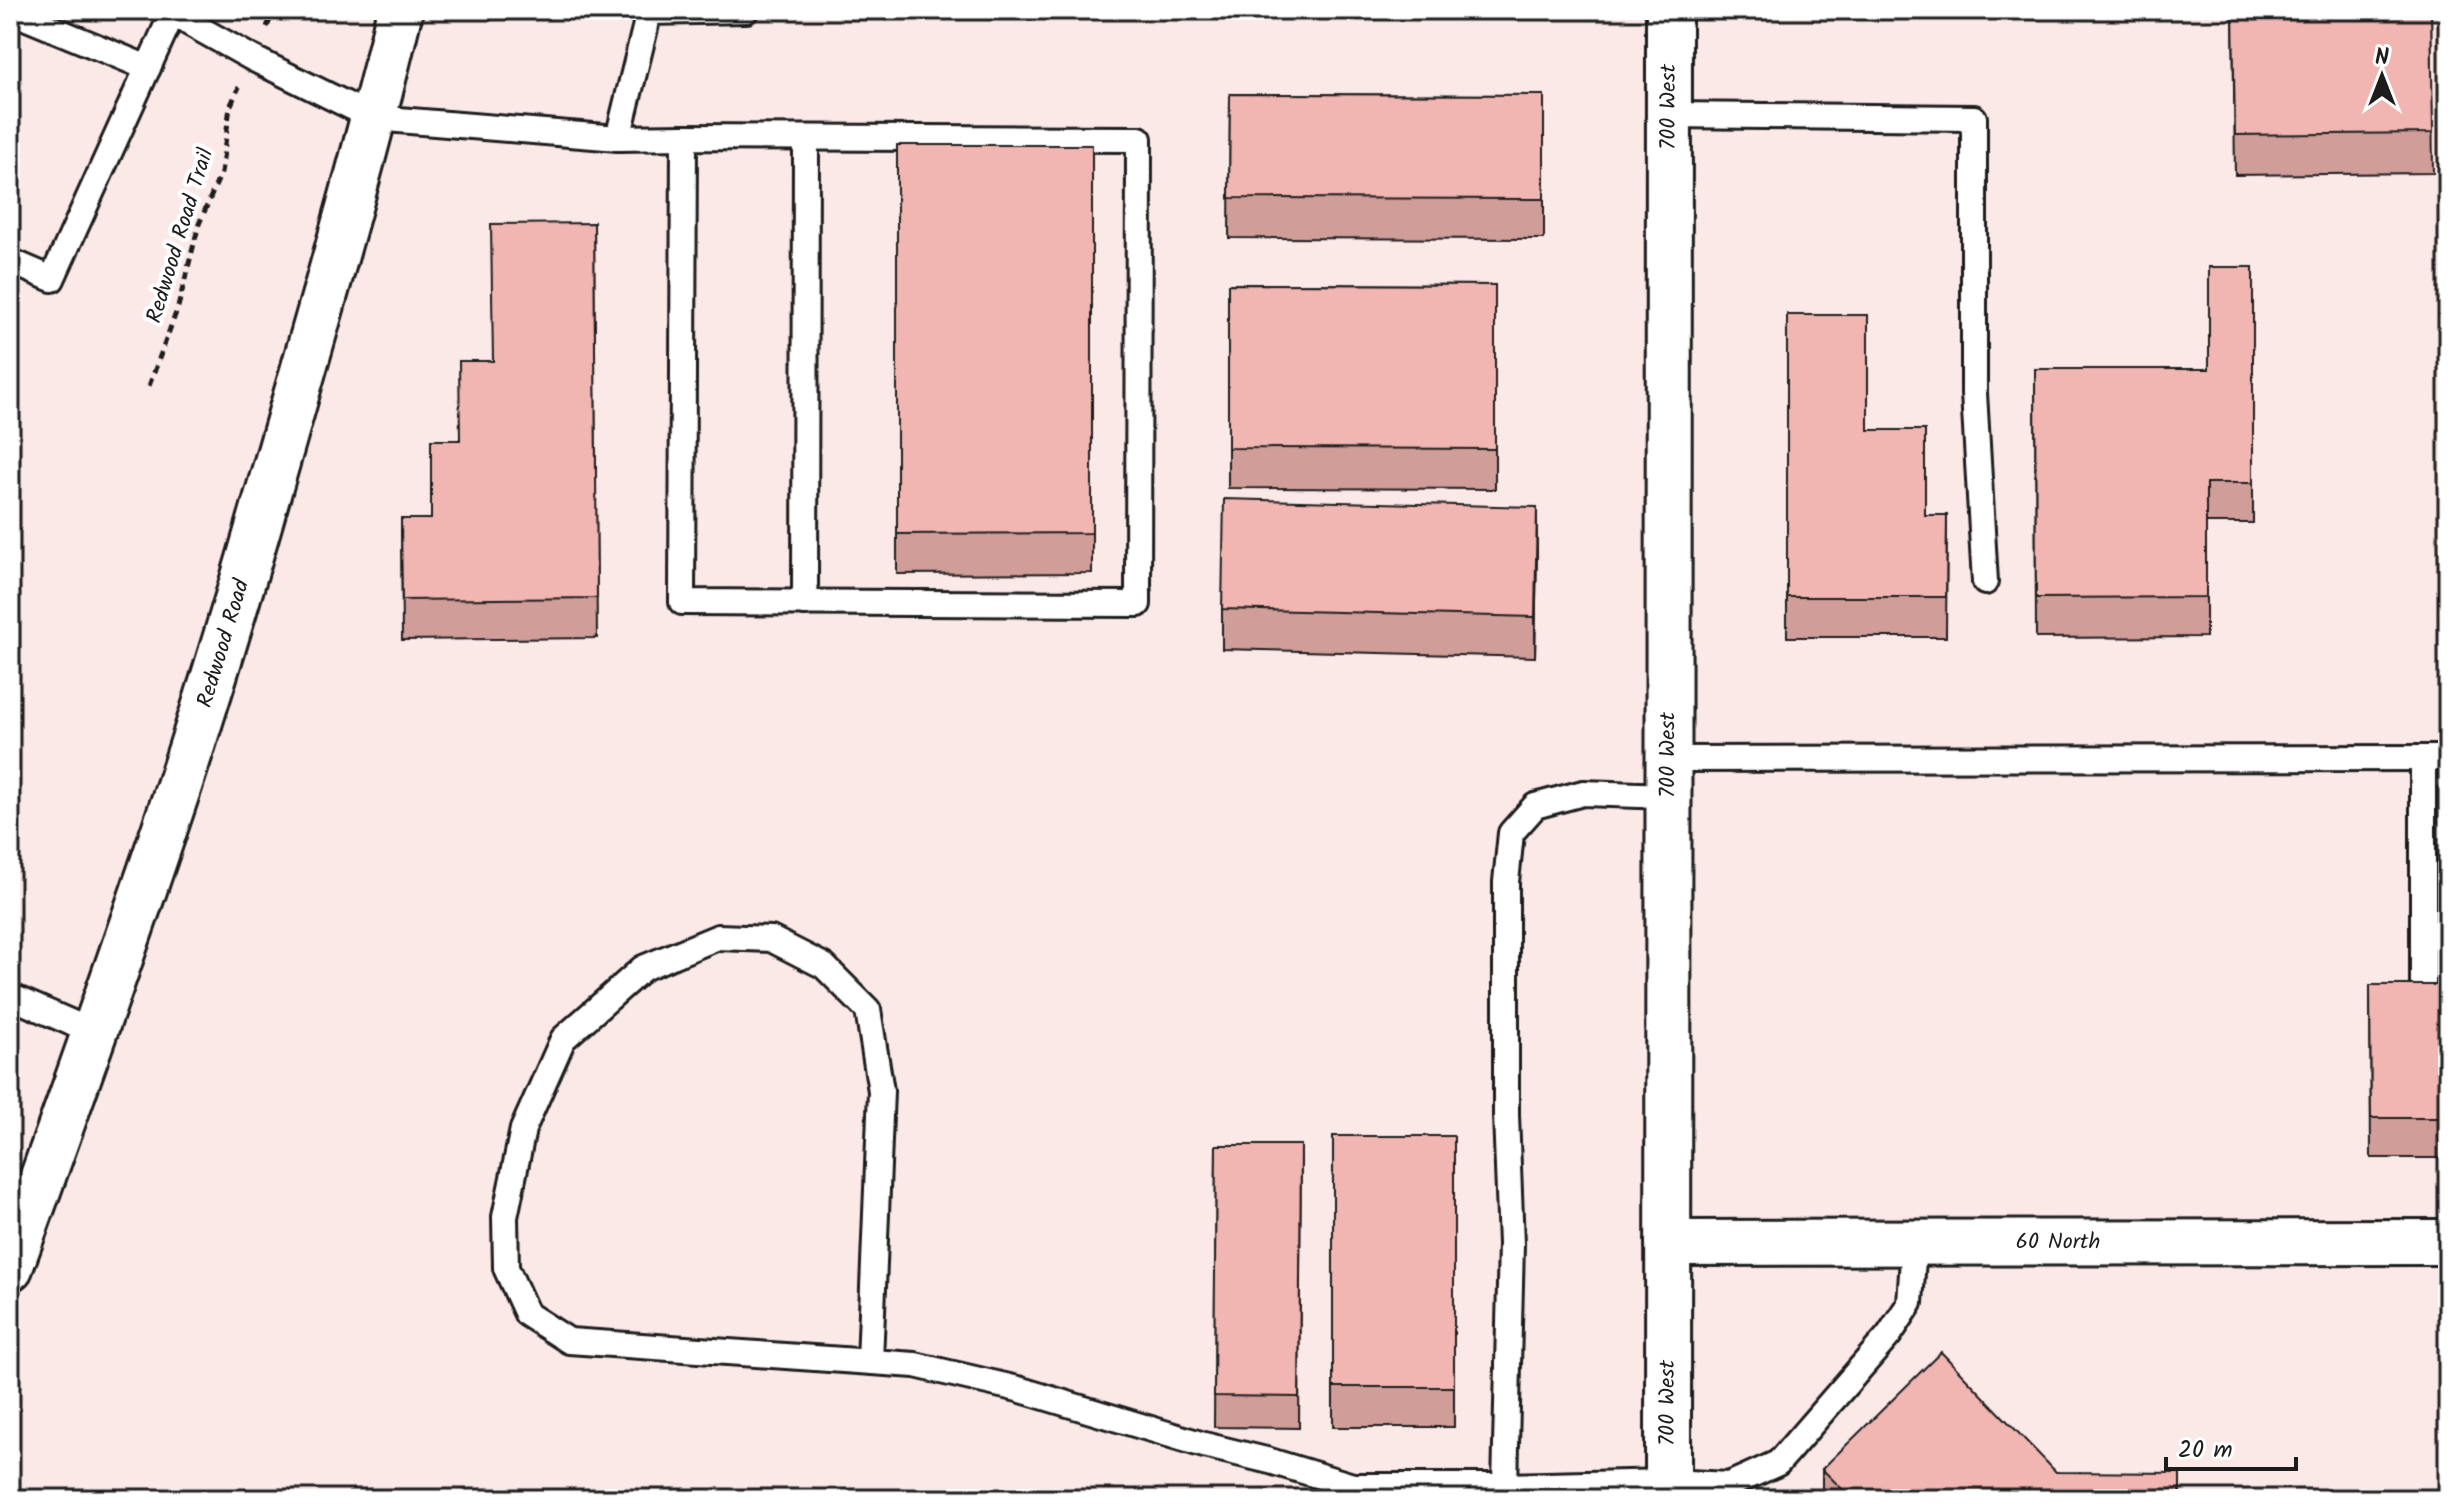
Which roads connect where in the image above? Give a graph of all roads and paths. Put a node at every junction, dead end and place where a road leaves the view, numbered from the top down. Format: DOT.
graph roads {
  1 [pos="274,10"];
  2 [pos="400,10"];
  3 [pos="746,10"];
  4 [pos="1669,10"];
  5 [pos="10,11"];
  6 [pos="173,12"];
  7 [pos="271,17"];
  8 [pos="148,68"];
  9 [pos="236,94"];
  10 [pos="1669,115"];
  11 [pos="374,118"];
  12 [pos="684,137"];
  13 [pos="618,138"];
  14 [pos="806,138"];
  15 [pos="10,261"];
  16 [pos="149,386"];
  17 [pos="1985,582"];
  18 [pos="805,603"];
  19 [pos="2423,758"];
  20 [pos="2448,758"];
  21 [pos="1668,778"];
  22 [pos="2423,984"];
  23 [pos="10,996"];
  24 [pos="95,1033"];
  25 [pos="2448,1242"];
  26 [pos="1668,1243"];
  27 [pos="1914,1243"];
  28 [pos="10,1268"];
  29 [pos="870,1361"];
  30 [pos="1505,1486"];
  31 [pos="1668,1491"];
  1 -- 7 [label="path"];
  2 -- 11 [label="street, Redwood Road"];
  3 -- 13 [label="lane"];
  4 -- 10 [label="street, 700 West"];
  5 -- 8 [label="lane"];
  6 -- 8 [label="lane"];
  6 -- 11 [label="lane"];
  8 -- 15 [label="lane"];
  9 -- 16 [label="path, Redwood Road Trail"];
  10 -- 17 [label="lane"];
  10 -- 21 [label="street, 700 West"];
  11 -- 13 [label="lane"];
  11 -- 24 [label="street, Redwood Road"];
  12 -- 13 [label="lane"];
  12 -- 14 [label="lane"];
  12 -- 18 [label="lane"];
  14 -- 18 [label="lane"];
  14 -- 18 [label="lane"];
  19 -- 20 [label="lane"];
  19 -- 21 [label="lane"];
  19 -- 22 [label="lane"];
  21 -- 26 [label="street, 700 West"];
  21 -- 30 [label="lane"];
  23 -- 24 [label="lane"];
  24 -- 28 [label="street, Redwood Road"];
  25 -- 27 [label="street, 60 North"];
  26 -- 27 [label="street, 60 North"];
  26 -- 31 [label="street, 700 West"];
  27 -- 31 [label="lane"];
  29 -- 29 [label="lane"];
  29 -- 30 [label="lane"];
  30 -- 31 [label="lane"];
}
